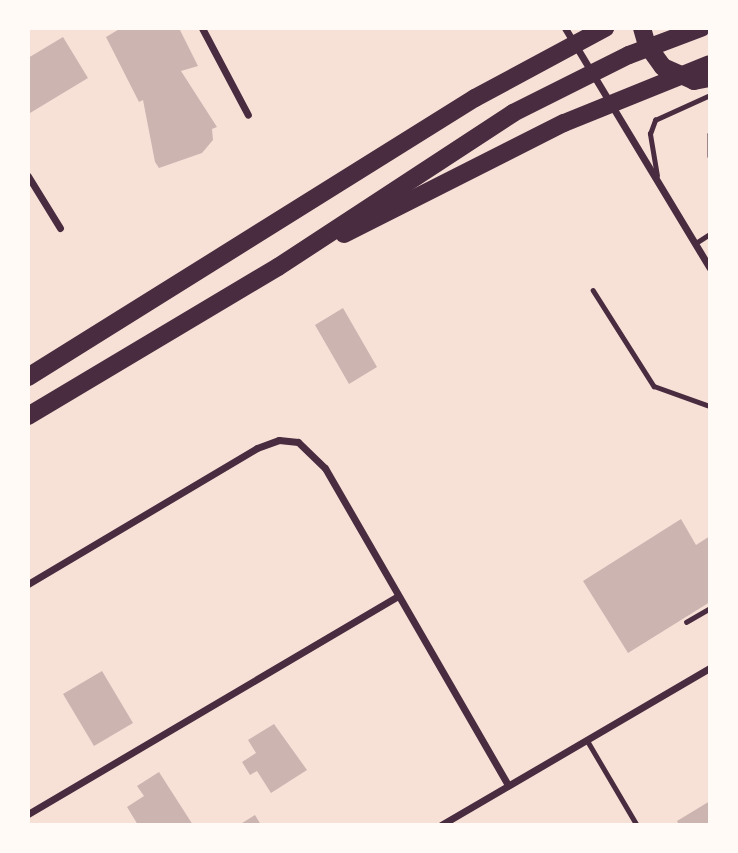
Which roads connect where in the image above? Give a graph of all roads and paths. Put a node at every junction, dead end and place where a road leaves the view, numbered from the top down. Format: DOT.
graph roads {
  1 [pos="202,28"];
  2 [pos="565,28"];
  3 [pos="605,28"];
  4 [pos="642,28"];
  5 [pos="701,28"];
  6 [pos="710,64"];
  7 [pos="710,78"];
  8 [pos="710,95"];
  9 [pos="248,115"];
  10 [pos="710,134"];
  11 [pos="710,156"];
  12 [pos="28,176"];
  13 [pos="657,177"];
  14 [pos="60,228"];
  15 [pos="710,234"];
  16 [pos="696,243"];
  17 [pos="278,267"];
  18 [pos="710,268"];
  19 [pos="593,290"];
  20 [pos="28,377"];
  21 [pos="710,406"];
  22 [pos="28,416"];
  23 [pos="28,584"];
  24 [pos="397,597"];
  25 [pos="710,608"];
  26 [pos="686,622"];
  27 [pos="710,668"];
  28 [pos="587,740"];
  29 [pos="508,785"];
  30 [pos="28,814"];
  31 [pos="441,825"];
  32 [pos="637,825"];
  1 -- 9 [label="street"];
  2 -- 13 [label="street"];
  3 -- 20 [label="highway"];
  4 -- 7 [label="highway"];
  5 -- 17 [label="highway"];
  6 -- 17 [label="highway"];
  8 -- 13 [label="lane"];
  10 -- 11 [label="lane"];
  12 -- 14 [label="street"];
  13 -- 16 [label="street"];
  15 -- 16 [label="lane"];
  16 -- 18 [label="street"];
  17 -- 22 [label="highway"];
  19 -- 21 [label="lane"];
  23 -- 24 [label="street"];
  24 -- 29 [label="street"];
  24 -- 30 [label="street"];
  25 -- 26 [label="lane"];
  27 -- 28 [label="street"];
  28 -- 29 [label="street"];
  28 -- 32 [label="lane"];
  29 -- 31 [label="street"];
}
